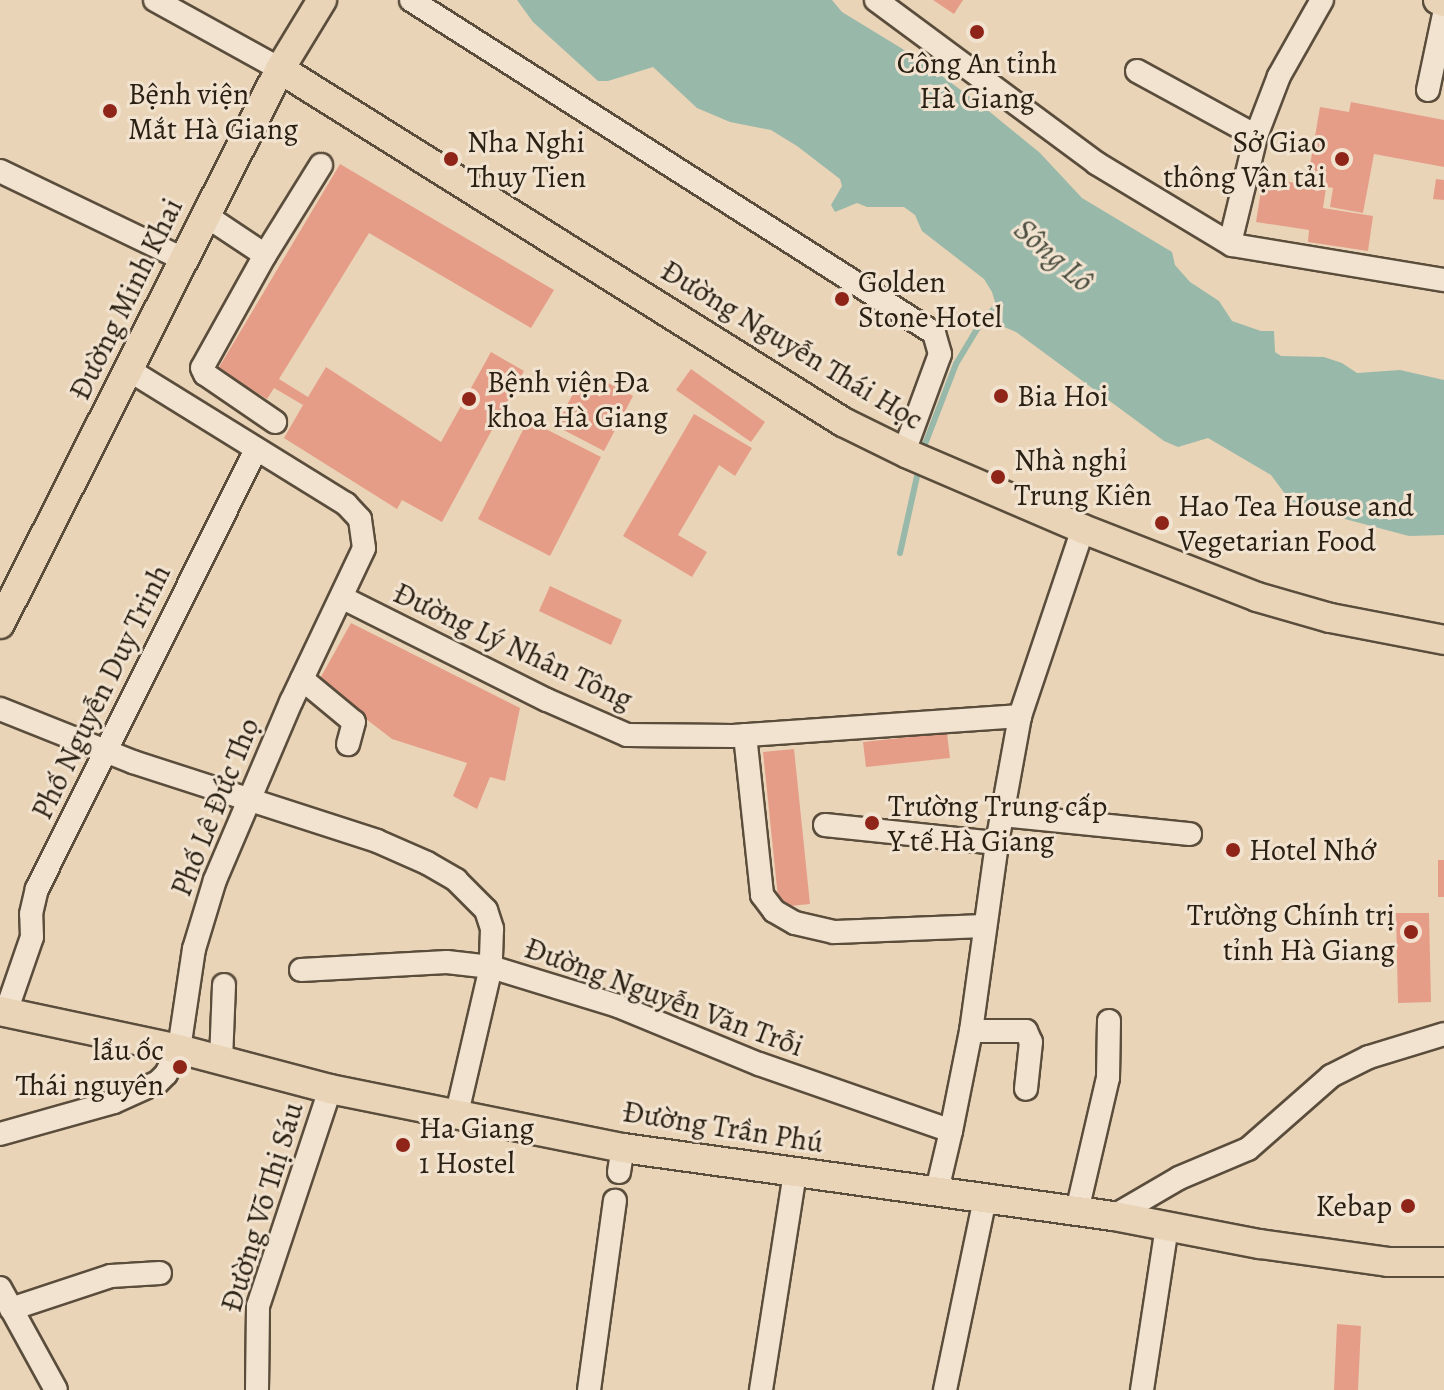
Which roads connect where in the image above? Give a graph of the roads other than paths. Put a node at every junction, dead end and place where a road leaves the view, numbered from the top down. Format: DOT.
graph roads {
  1 [pos="155,0"];
  2 [pos="411,0"];
  3 [pos="876,0"];
  4 [pos="1322,0"];
  5 [pos="1438,0"];
  6 [pos="1444,2"];
  7 [pos="320,3"];
  8 [pos="1444,14"];
  9 [pos="280,69"];
  10 [pos="1137,71"];
  11 [pos="1428,90"];
  12 [pos="1256,136"];
  13 [pos="321,165"];
  14 [pos="0,171"];
  15 [pos="205,215"];
  16 [pos="1230,243"];
  17 [pos="265,255"];
  18 [pos="183,259"];
  19 [pos="1444,280"];
  20 [pos="129,370"];
  21 [pos="275,422"];
  22 [pos="256,450"];
  23 [pos="906,453"];
  24 [pos="1083,529"];
  25 [pos="343,598"];
  26 [pos="0,624"];
  27 [pos="1444,640"];
  28 [pos="302,679"];
  29 [pos="0,709"];
  30 [pos="1020,716"];
  31 [pos="745,735"];
  32 [pos="348,744"];
  33 [pos="107,752"];
  34 [pos="246,800"];
  35 [pos="1002,815"];
  36 [pos="825,825"];
  37 [pos="1190,834"];
  38 [pos="997,843"];
  39 [pos="985,926"];
  40 [pos="491,967"];
  41 [pos="301,970"];
  42 [pos="224,985"];
  43 [pos="3,1012"];
  44 [pos="1109,1021"];
  45 [pos="971,1031"];
  46 [pos="1444,1034"];
  47 [pos="179,1049"];
  48 [pos="221,1060"];
  49 [pos="330,1089"];
  50 [pos="1026,1089"];
  51 [pos="457,1113"];
  52 [pos="951,1131"];
  53 [pos="0,1134"];
  54 [pos="795,1174"];
  55 [pos="937,1190"];
  56 [pos="985,1198"];
  57 [pos="615,1201"];
  58 [pos="1077,1211"];
  59 [pos="1114,1216"];
  60 [pos="1167,1226"];
  61 [pos="1444,1262"];
  62 [pos="160,1273"];
  63 [pos="0,1288"];
  64 [pos="11,1309"];
  65 [pos="56,1390"];
  66 [pos="257,1390"];
  67 [pos="589,1390"];
  68 [pos="761,1390"];
  69 [pos="945,1390"];
  70 [pos="1142,1390"];
  1 -- 9 [label="street"];
  2 -- 23 [label="street"];
  3 -- 16 [label="street"];
  4 -- 12 [label="street"];
  5 -- 6 [label="main road"];
  7 -- 9 [label="main road, Đường Minh Khai"];
  8 -- 11 [label="street"];
  9 -- 15 [label="main road, Đường Minh Khai"];
  9 -- 23 [label="main road, Đường Nguyễn Thái Học"];
  10 -- 12 [label="street"];
  12 -- 16 [label="street"];
  13 -- 17 [label="street"];
  14 -- 18 [label="street"];
  15 -- 17 [label="street"];
  15 -- 18 [label="main road, Đường Minh Khai"];
  16 -- 19 [label="street"];
  17 -- 21 [label="street"];
  18 -- 20 [label="main road, Đường Minh Khai"];
  20 -- 22 [label="street, Đường Lý Nhân Tông"];
  20 -- 26 [label="main road, Đường Minh Khai"];
  22 -- 25 [label="street, Đường Lý Nhân Tông"];
  22 -- 33 [label="street, Phố Nguyễn Duy Trinh"];
  23 -- 24 [label="main road, Đường Nguyễn Thái Học"];
  24 -- 27 [label="main road, Đường Nguyễn Thái Học"];
  24 -- 30 [label="street"];
  25 -- 28 [label="street, Phố Lê Đức Thọ"];
  25 -- 31 [label="street, Đường Lý Nhân Tông"];
  28 -- 32 [label="street"];
  28 -- 34 [label="street, Phố Lê Đức Thọ"];
  29 -- 33 [label="street, Đường Nguyễn Văn Trỗi"];
  30 -- 31 [label="street, Đường Lý Nhân Tông"];
  30 -- 35 [label="street"];
  31 -- 39 [label="street"];
  33 -- 34 [label="street, Đường Nguyễn Văn Trỗi"];
  33 -- 43 [label="street, Phố Nguyễn Duy Trinh"];
  34 -- 40 [label="street, Đường Nguyễn Văn Trỗi"];
  34 -- 47 [label="street, Phố Lê Đức Thọ"];
  35 -- 37 [label="street"];
  35 -- 38 [label="street"];
  36 -- 38 [label="street"];
  38 -- 39 [label="street"];
  39 -- 45 [label="street"];
  40 -- 41 [label="street"];
  40 -- 51 [label="street"];
  40 -- 52 [label="street, Đường Nguyễn Văn Trỗi"];
  42 -- 48 [label="street"];
  43 -- 47 [label="main road, Đường Trần Phú"];
  44 -- 58 [label="street"];
  45 -- 50 [label="street"];
  45 -- 52 [label="street"];
  46 -- 59 [label="street"];
  47 -- 48 [label="main road, Đường Trần Phú"];
  47 -- 53 [label="street"];
  48 -- 49 [label="main road, Đường Trần Phú"];
  49 -- 51 [label="main road, Đường Trần Phú"];
  49 -- 66 [label="street, Đường Võ Thị Sáu"];
  51 -- 54 [label="main road, Đường Trần Phú"];
  52 -- 55 [label="street"];
  54 -- 55 [label="main road, Đường Trần Phú"];
  54 -- 68 [label="street"];
  55 -- 56 [label="main road, Đường Trần Phú"];
  56 -- 58 [label="main road, Đường Trần Phú"];
  56 -- 69 [label="street"];
  57 -- 67 [label="street"];
  58 -- 59 [label="main road, Đường Trần Phú"];
  59 -- 60 [label="main road, Đường Trần Phú"];
  60 -- 61 [label="main road, Đường Trần Phú"];
  60 -- 70 [label="street"];
  62 -- 64 [label="street"];
  63 -- 64 [label="street"];
  64 -- 65 [label="street"];
}
